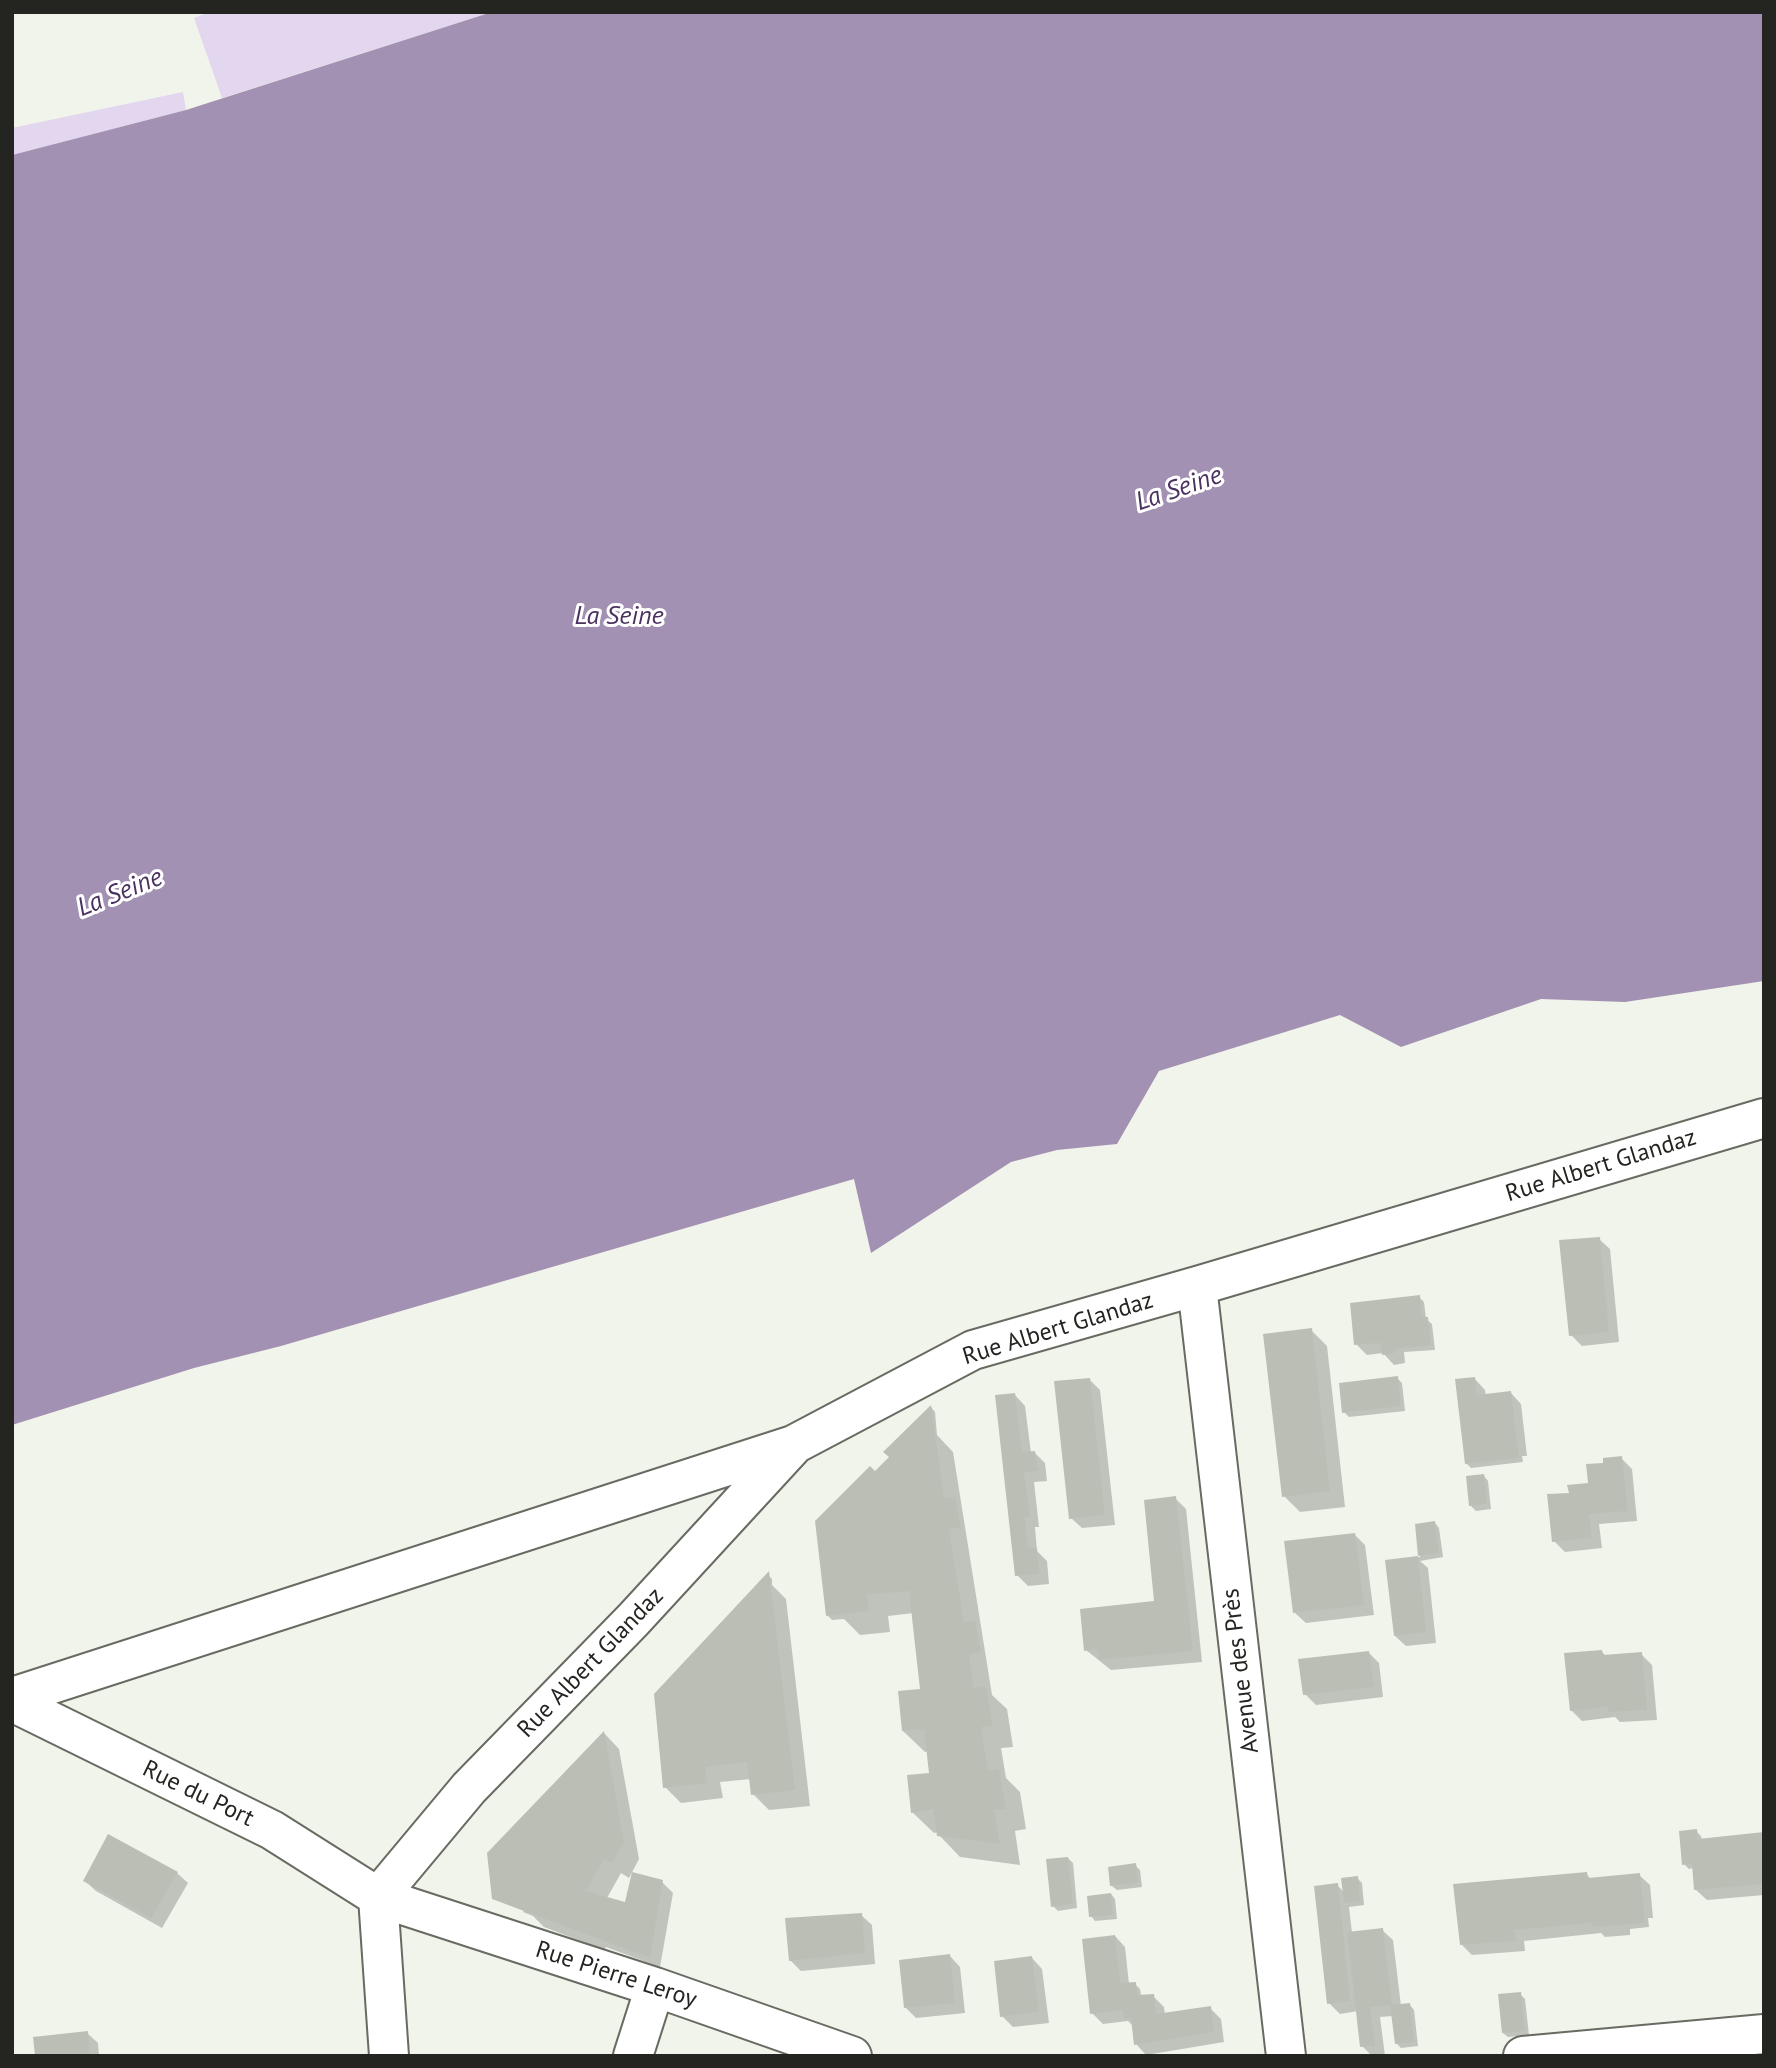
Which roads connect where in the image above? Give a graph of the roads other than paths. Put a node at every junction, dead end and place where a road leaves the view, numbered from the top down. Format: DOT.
graph roads {
  1 [pos="1764,1118"];
  2 [pos="1197,1286"];
  3 [pos="795,1444"];
  4 [pos="12,1699"];
  5 [pos="378,1897"];
  6 [pos="655,1987"];
  7 [pos="1764,2034"];
  8 [pos="389,2056"];
  9 [pos="633,2056"];
  10 [pos="852,2056"];
  11 [pos="1286,2056"];
  12 [pos="1523,2056"];
  1 -- 2 [label="street, Rue Albert Glandaz"];
  2 -- 3 [label="street, Rue Albert Glandaz"];
  2 -- 11 [label="street, Avenue des Près"];
  3 -- 4 [label="street"];
  3 -- 5 [label="street, Rue Albert Glandaz"];
  4 -- 5 [label="street, Rue du Port"];
  5 -- 6 [label="street, Rue Pierre Leroy"];
  5 -- 8 [label="street"];
  6 -- 9 [label="street"];
  6 -- 10 [label="street, Rue Pierre Leroy"];
  7 -- 12 [label="street"];
}
